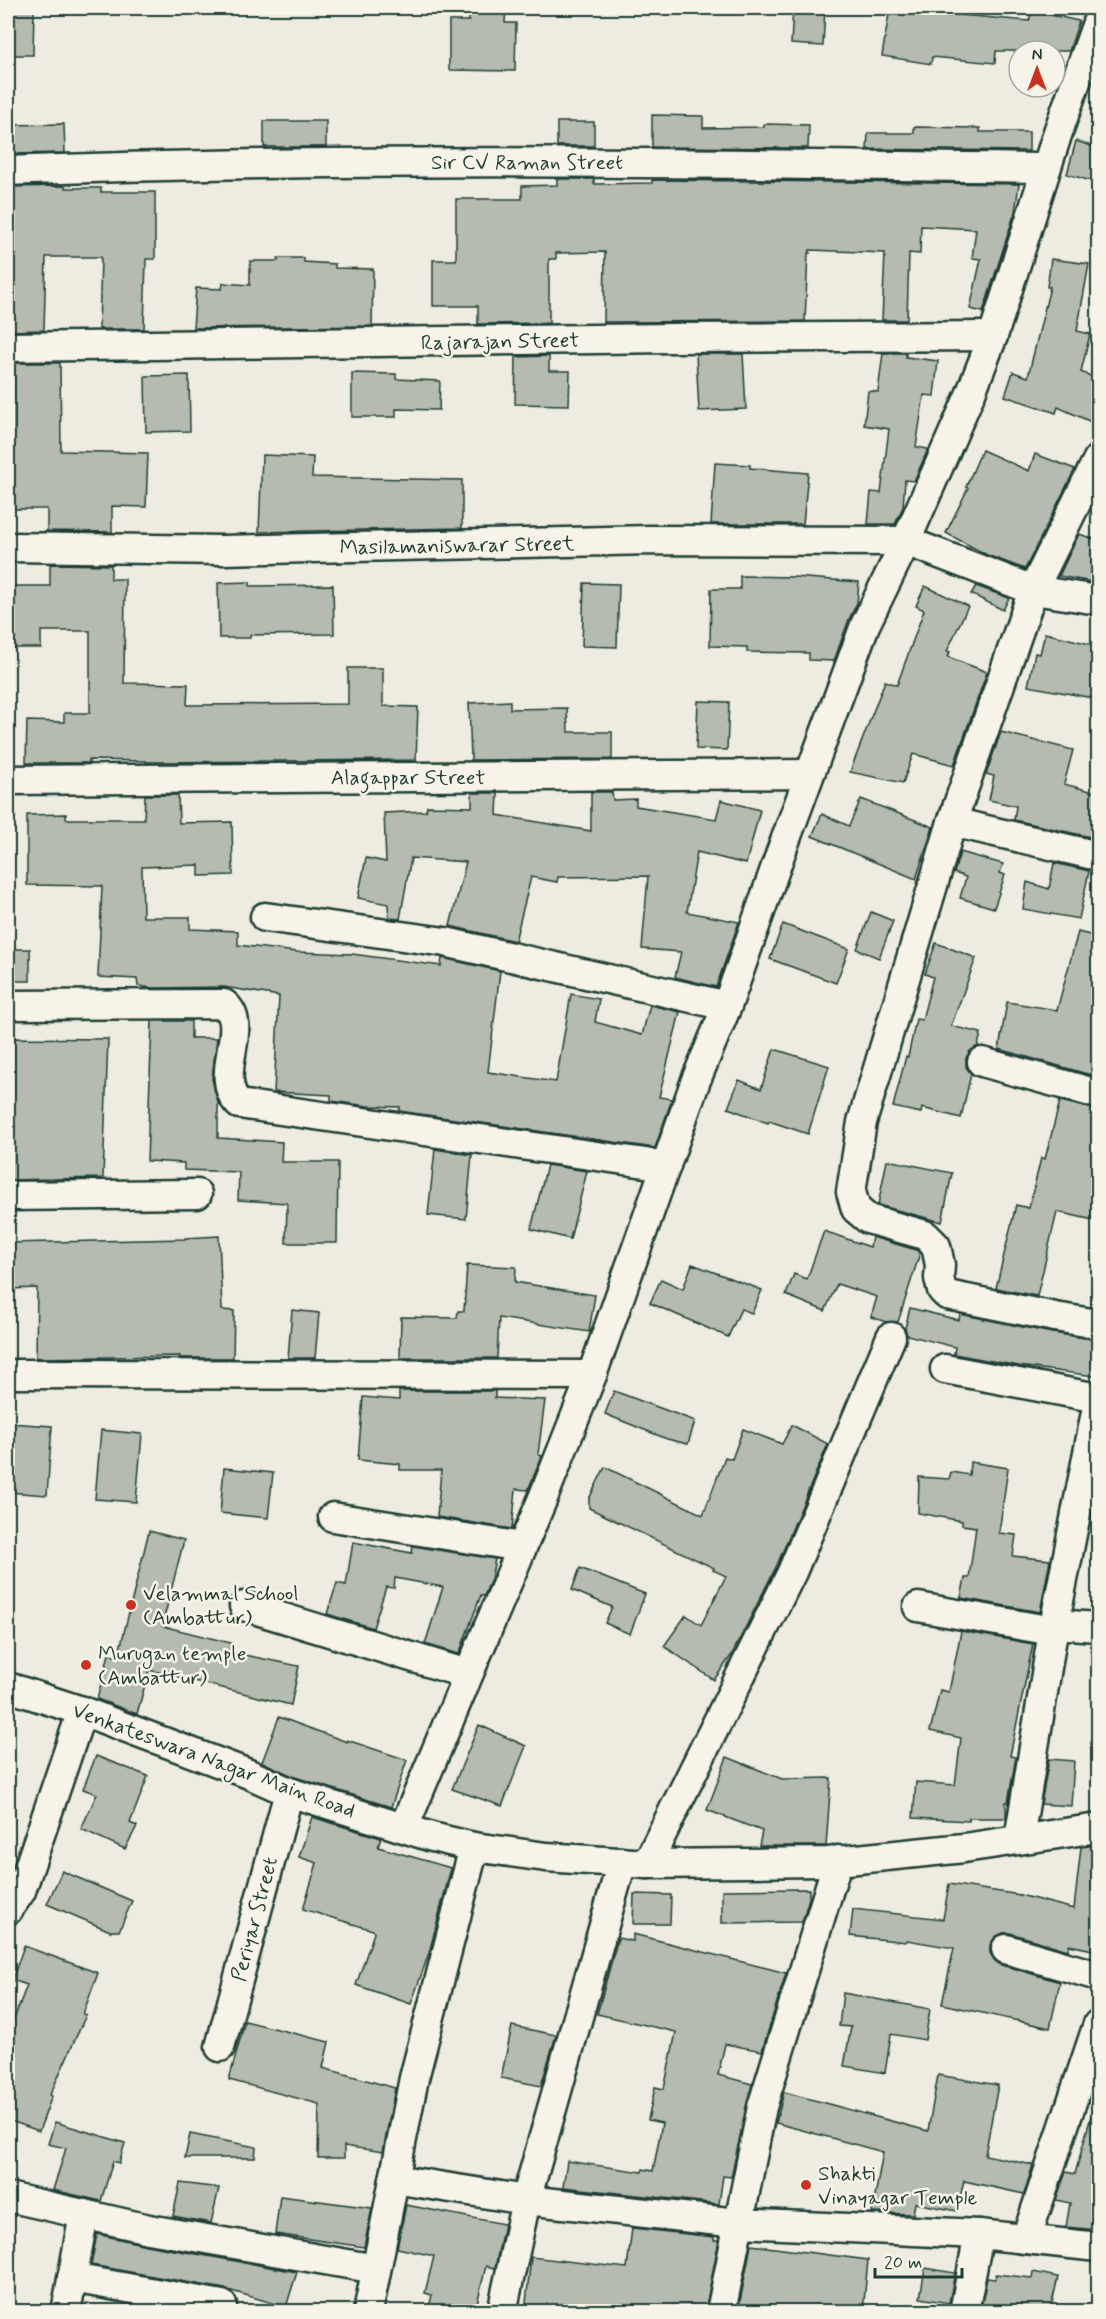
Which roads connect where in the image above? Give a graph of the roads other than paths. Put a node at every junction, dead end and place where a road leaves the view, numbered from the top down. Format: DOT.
graph roads {
  1 [pos="1098,20"];
  2 [pos="1046,168"];
  3 [pos="8,171"];
  4 [pos="993,336"];
  5 [pos="8,347"];
  6 [pos="1098,459"];
  7 [pos="906,541"];
  8 [pos="8,547"];
  9 [pos="1033,590"];
  10 [pos="1098,600"];
  11 [pos="809,774"];
  12 [pos="8,780"];
  13 [pos="952,822"];
  14 [pos="1098,856"];
  15 [pos="265,917"];
  16 [pos="8,1005"];
  17 [pos="727,1006"];
  18 [pos="982,1062"];
  19 [pos="1098,1094"];
  20 [pos="666,1166"];
  21 [pos="197,1194"];
  22 [pos="8,1196"];
  23 [pos="1098,1324"];
  24 [pos="891,1337"];
  25 [pos="945,1369"];
  26 [pos="8,1374"];
  27 [pos="592,1375"];
  28 [pos="1098,1400"];
  29 [pos="1095,1436"];
  30 [pos="333,1517"];
  31 [pos="522,1547"];
  32 [pos="244,1606"];
  33 [pos="918,1608"];
  34 [pos="1098,1626"];
  35 [pos="1054,1628"];
  36 [pos="467,1674"];
  37 [pos="8,1687"];
  38 [pos="82,1711"];
  39 [pos="289,1792"];
  40 [pos="404,1827"];
  41 [pos="1098,1828"];
  42 [pos="1019,1839"];
  43 [pos="474,1847"];
  44 [pos="838,1860"];
  45 [pos="635,1863"];
  46 [pos="8,1910"];
  47 [pos="1006,1950"];
  48 [pos="1098,1976"];
  49 [pos="1098,2024"];
  50 [pos="220,2047"];
  51 [pos="393,2179"];
  52 [pos="8,2196"];
  53 [pos="526,2200"];
  54 [pos="84,2214"];
  55 [pos="738,2223"];
  56 [pos="979,2234"];
  57 [pos="1026,2239"];
  58 [pos="1098,2247"];
  59 [pos="376,2269"];
  60 [pos="72,2278"];
  61 [pos="222,2304"];
  62 [pos="66,2312"];
  63 [pos="368,2312"];
  64 [pos="502,2312"];
  65 [pos="721,2312"];
  66 [pos="963,2312"];
  1 -- 2 [label="street"];
  2 -- 3 [label="street, Sir CV Raman Street"];
  2 -- 4 [label="street"];
  4 -- 5 [label="street, Rajarajan Street"];
  4 -- 7 [label="street"];
  6 -- 9 [label="street"];
  7 -- 8 [label="street, Masilamaniswarar Street"];
  7 -- 9 [label="street"];
  7 -- 11 [label="street"];
  9 -- 10 [label="street"];
  9 -- 13 [label="street"];
  11 -- 12 [label="street, Alagappar Street"];
  11 -- 17 [label="street"];
  13 -- 14 [label="street"];
  13 -- 23 [label="street"];
  15 -- 17 [label="street"];
  16 -- 20 [label="street"];
  17 -- 20 [label="street"];
  18 -- 19 [label="street"];
  20 -- 27 [label="street"];
  21 -- 22 [label="street"];
  24 -- 45 [label="street"];
  25 -- 28 [label="street"];
  26 -- 27 [label="street"];
  27 -- 31 [label="street"];
  28 -- 29 [label="street"];
  29 -- 35 [label="street"];
  30 -- 31 [label="street"];
  31 -- 36 [label="street"];
  32 -- 36 [label="street"];
  33 -- 35 [label="street"];
  34 -- 35 [label="street"];
  35 -- 42 [label="street"];
  36 -- 40 [label="street"];
  37 -- 38 [label="street, Venkateswara Nagar Main Road"];
  38 -- 39 [label="street, Venkateswara Nagar Main Road"];
  38 -- 46 [label="street"];
  39 -- 40 [label="street, Venkateswara Nagar Main Road"];
  39 -- 50 [label="street, Periyar Street"];
  40 -- 43 [label="street, Venkateswara Nagar Main Road"];
  41 -- 42 [label="street, Venkateswara Nagar Main Road"];
  42 -- 44 [label="street, Venkateswara Nagar Main Road"];
  43 -- 45 [label="street, Venkateswara Nagar Main Road"];
  43 -- 51 [label="street"];
  44 -- 45 [label="street, Venkateswara Nagar Main Road"];
  44 -- 55 [label="street"];
  45 -- 53 [label="street"];
  47 -- 48 [label="street"];
  49 -- 57 [label="street"];
  51 -- 53 [label="street"];
  51 -- 59 [label="street"];
  52 -- 54 [label="street"];
  53 -- 55 [label="street"];
  53 -- 64 [label="street"];
  54 -- 59 [label="street"];
  54 -- 60 [label="street"];
  55 -- 56 [label="street"];
  55 -- 65 [label="street"];
  56 -- 57 [label="street"];
  56 -- 66 [label="street"];
  57 -- 58 [label="street"];
  59 -- 63 [label="street"];
  60 -- 61 [label="street"];
  60 -- 62 [label="street"];
}
